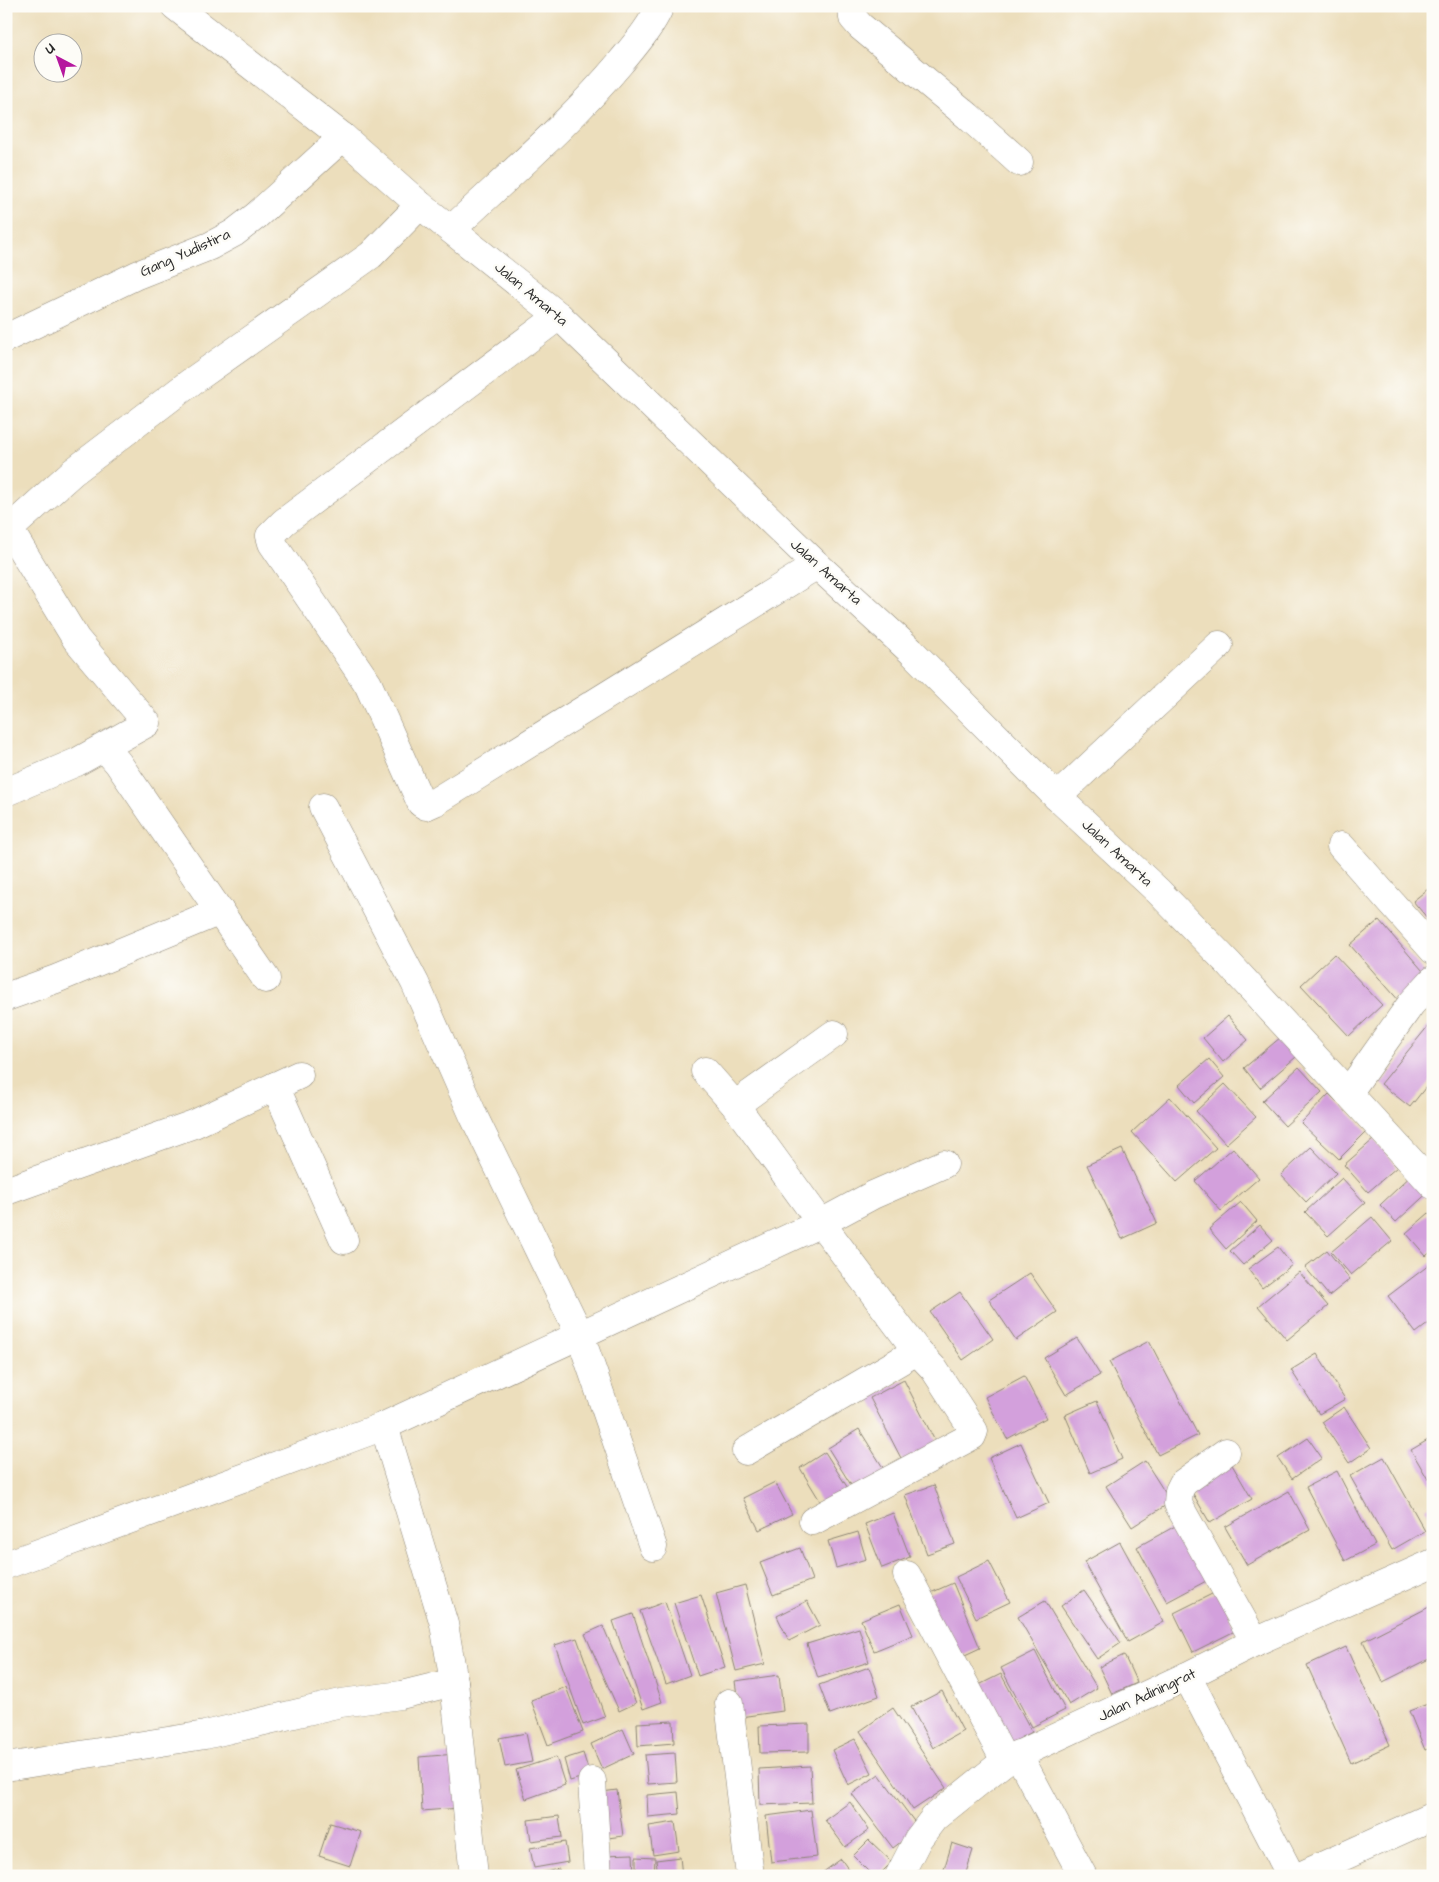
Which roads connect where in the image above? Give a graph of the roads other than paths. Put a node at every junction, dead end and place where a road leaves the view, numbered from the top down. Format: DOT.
graph roads {
  1 [pos="175,6"];
  2 [pos="660,6"];
  3 [pos="852,6"];
  4 [pos="343,137"];
  5 [pos="1019,162"];
  6 [pos="420,205"];
  7 [pos="452,229"];
  8 [pos="559,316"];
  9 [pos="6,338"];
  10 [pos="8,530"];
  11 [pos="817,565"];
  12 [pos="1219,645"];
  13 [pos="104,748"];
  14 [pos="6,792"];
  15 [pos="1057,797"];
  16 [pos="323,807"];
  17 [pos="1341,846"];
  18 [pos="220,911"];
  19 [pos="1433,950"];
  20 [pos="266,979"];
  21 [pos="1433,980"];
  22 [pos="6,997"];
  23 [pos="834,1034"];
  24 [pos="705,1071"];
  25 [pos="1348,1093"];
  26 [pos="735,1105"];
  27 [pos="944,1164"];
  28 [pos="1433,1185"];
  29 [pos="6,1191"];
  30 [pos="821,1224"];
  31 [pos="344,1240"];
  32 [pos="580,1335"];
  33 [pos="917,1351"];
  34 [pos="384,1426"];
  35 [pos="746,1451"];
  36 [pos="1226,1452"];
  37 [pos="813,1521"];
  38 [pos="653,1547"];
  39 [pos="1433,1563"];
  40 [pos="6,1565"];
  41 [pos="907,1575"];
  42 [pos="1255,1642"];
  43 [pos="1187,1676"];
  44 [pos="454,1682"];
  45 [pos="729,1703"];
  46 [pos="1011,1758"];
  47 [pos="6,1767"];
  48 [pos="592,1781"];
  49 [pos="1433,1816"];
  50 [pos="474,1876"];
  51 [pos="598,1876"];
  52 [pos="750,1876"];
  53 [pos="899,1876"];
  54 [pos="1082,1876"];
  55 [pos="1291,1876"];
  56 [pos="1300,1876"];
  1 -- 4 [label="street, Jalan Amarta"];
  2 -- 7 [label="street"];
  3 -- 5 [label="street"];
  4 -- 6 [label="street, Jalan Amarta"];
  4 -- 9 [label="street, Gang Yudistira"];
  6 -- 7 [label="street, Jalan Amarta"];
  6 -- 10 [label="street"];
  7 -- 8 [label="street, Jalan Amarta"];
  8 -- 11 [label="street, Jalan Amarta"];
  8 -- 11 [label="street"];
  10 -- 13 [label="street"];
  11 -- 15 [label="street, Jalan Amarta"];
  12 -- 15 [label="street"];
  13 -- 14 [label="street"];
  13 -- 18 [label="street"];
  15 -- 25 [label="street, Jalan Amarta"];
  16 -- 32 [label="street"];
  17 -- 19 [label="street"];
  18 -- 20 [label="street"];
  18 -- 22 [label="street"];
  21 -- 25 [label="street"];
  23 -- 26 [label="street"];
  24 -- 26 [label="street"];
  25 -- 28 [label="street, Jalan Amarta"];
  26 -- 30 [label="street"];
  27 -- 30 [label="street"];
  29 -- 31 [label="street"];
  30 -- 32 [label="street"];
  30 -- 33 [label="street"];
  32 -- 34 [label="street"];
  32 -- 38 [label="street"];
  33 -- 35 [label="street"];
  33 -- 37 [label="street"];
  34 -- 40 [label="street"];
  34 -- 44 [label="street"];
  36 -- 42 [label="street"];
  39 -- 42 [label="street, Jalan Adiningrat"];
  41 -- 46 [label="street"];
  42 -- 43 [label="street, Jalan Adiningrat"];
  43 -- 46 [label="street, Jalan Adiningrat"];
  43 -- 55 [label="street"];
  44 -- 47 [label="street"];
  44 -- 50 [label="street"];
  45 -- 52 [label="street"];
  46 -- 53 [label="street, Jalan Adiningrat"];
  46 -- 54 [label="street"];
  48 -- 51 [label="street"];
  49 -- 56 [label="street"];
}
